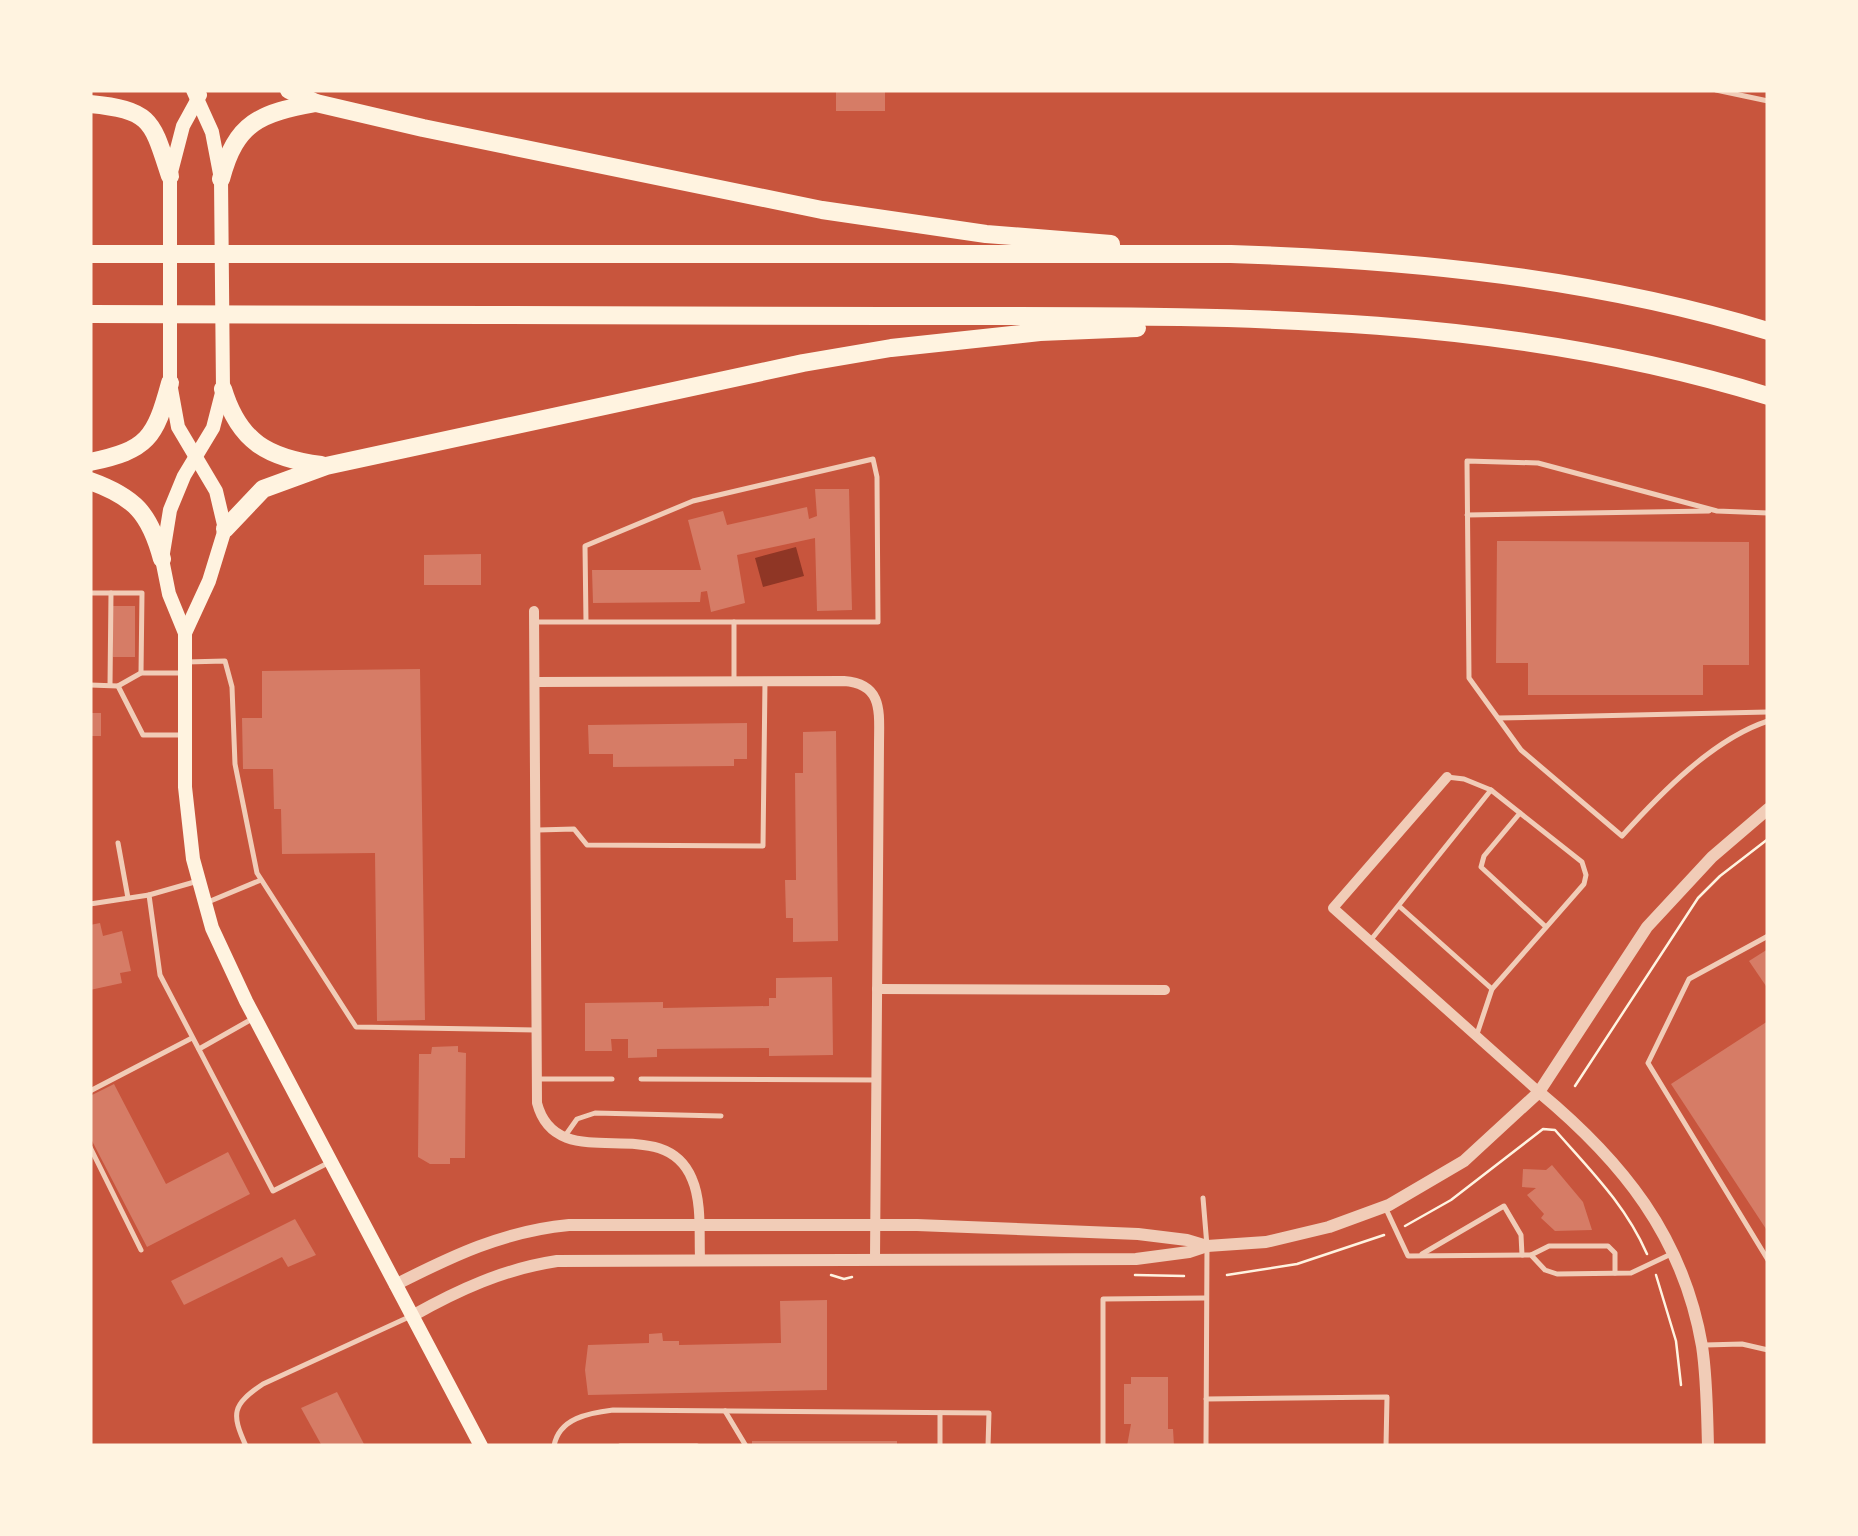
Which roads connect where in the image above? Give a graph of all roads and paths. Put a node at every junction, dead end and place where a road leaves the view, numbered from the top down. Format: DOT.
graph roads {
  1 [pos="107,90"];
  2 [pos="288,90"];
  3 [pos="1716,90"];
  4 [pos="198,93"];
  5 [pos="90,101"];
  6 [pos="1768,101"];
  7 [pos="316,103"];
  8 [pos="170,176"];
  9 [pos="221,179"];
  10 [pos="90,254"];
  11 [pos="1231,254"];
  12 [pos="90,314"];
  13 [pos="1307,320"];
  14 [pos="1768,331"];
  15 [pos="170,383"];
  16 [pos="224,389"];
  17 [pos="1768,396"];
  18 [pos="197,456"];
  19 [pos="90,462"];
  20 [pos="326,466"];
  21 [pos="90,481"];
  22 [pos="1717,511"];
  23 [pos="1768,513"];
  24 [pos="1468,515"];
  25 [pos="225,529"];
  26 [pos="162,559"];
  27 [pos="90,593"];
  28 [pos="111,593"];
  29 [pos="534,616"];
  30 [pos="586,622"];
  31 [pos="734,622"];
  32 [pos="185,633"];
  33 [pos="185,668"];
  34 [pos="141,672"];
  35 [pos="535,682"];
  36 [pos="734,682"];
  37 [pos="765,682"];
  38 [pos="114,685"];
  39 [pos="90,686"];
  40 [pos="1768,712"];
  41 [pos="1498,718"];
  42 [pos="1768,721"];
  43 [pos="184,735"];
  44 [pos="1447,777"];
  45 [pos="1491,790"];
  46 [pos="1768,809"];
  47 [pos="1520,813"];
  48 [pos="535,830"];
  49 [pos="1768,839"];
  50 [pos="118,843"];
  51 [pos="261,880"];
  52 [pos="198,881"];
  53 [pos="149,895"];
  54 [pos="128,898"];
  55 [pos="90,904"];
  56 [pos="204,904"];
  57 [pos="1399,906"];
  58 [pos="1547,927"];
  59 [pos="1768,936"];
  60 [pos="1370,941"];
  61 [pos="877,989"];
  62 [pos="1492,989"];
  63 [pos="1165,990"];
  64 [pos="255,1017"];
  65 [pos="536,1030"];
  66 [pos="1476,1037"];
  67 [pos="192,1038"];
  68 [pos="199,1049"];
  69 [pos="536,1079"];
  70 [pos="612,1079"];
  71 [pos="641,1079"];
  72 [pos="876,1080"];
  73 [pos="1574,1086"];
  74 [pos="90,1091"];
  75 [pos="1539,1092"];
  76 [pos="721,1116"];
  77 [pos="563,1138"];
  78 [pos="90,1147"];
  79 [pos="331,1162"];
  80 [pos="1203,1198"];
  81 [pos="1385,1206"];
  82 [pos="875,1224"];
  83 [pos="699,1225"];
  84 [pos="1396,1230"];
  85 [pos="1207,1246"];
  86 [pos="141,1250"];
  87 [pos="1673,1253"];
  88 [pos="1522,1255"];
  89 [pos="1532,1255"];
  90 [pos="1419,1256"];
  91 [pos="700,1258"];
  92 [pos="875,1258"];
  93 [pos="1768,1260"];
  94 [pos="1652,1264"];
  95 [pos="1615,1273"];
  96 [pos="1227,1276"];
  97 [pos="395,1285"];
  98 [pos="1204,1298"];
  99 [pos="412,1316"];
  100 [pos="1702,1345"];
  101 [pos="1768,1350"];
  102 [pos="1680,1385"];
  103 [pos="1206,1398"];
  104 [pos="725,1411"];
  105 [pos="940,1413"];
  106 [pos="246,1446"];
  107 [pos="481,1446"];
  108 [pos="554,1446"];
  109 [pos="620,1446"];
  110 [pos="698,1446"];
  111 [pos="746,1446"];
  112 [pos="940,1446"];
  113 [pos="988,1446"];
  114 [pos="1104,1446"];
  115 [pos="1206,1446"];
  116 [pos="1386,1446"];
  117 [pos="1708,1446"];
  1 -- 5 [label="highway"];
  2 -- 7 [label="highway"];
  3 -- 6 [label="lane"];
  4 -- 8 [label="main road"];
  4 -- 9 [label="main road"];
  5 -- 8 [label="highway"];
  7 -- 9 [label="highway"];
  7 -- 11 [label="highway"];
  8 -- 15 [label="main road"];
  9 -- 16 [label="main road"];
  10 -- 11 [label="highway"];
  11 -- 14 [label="highway"];
  12 -- 13 [label="highway"];
  13 -- 17 [label="highway"];
  13 -- 20 [label="highway"];
  15 -- 18 [label="main road"];
  15 -- 19 [label="highway"];
  16 -- 18 [label="main road"];
  16 -- 20 [label="highway"];
  18 -- 25 [label="main road"];
  18 -- 26 [label="main road"];
  20 -- 25 [label="highway"];
  21 -- 26 [label="highway"];
  22 -- 23 [label="lane"];
  22 -- 24 [label="lane"];
  22 -- 24 [label="lane"];
  24 -- 41 [label="lane"];
  25 -- 32 [label="main road"];
  26 -- 32 [label="main road"];
  27 -- 28 [label="lane"];
  28 -- 34 [label="lane"];
  28 -- 38 [label="lane"];
  29 -- 30 [label="lane"];
  29 -- 35 [label="street"];
  30 -- 31 [label="lane"];
  30 -- 31 [label="lane"];
  31 -- 36 [label="lane"];
  32 -- 33 [label="main road"];
  33 -- 34 [label="lane"];
  33 -- 43 [label="main road"];
  33 -- 51 [label="lane"];
  34 -- 38 [label="lane"];
  35 -- 36 [label="street"];
  35 -- 48 [label="street"];
  36 -- 37 [label="street"];
  37 -- 48 [label="lane"];
  37 -- 61 [label="street"];
  38 -- 39 [label="lane"];
  38 -- 43 [label="lane"];
  40 -- 41 [label="lane"];
  41 -- 42 [label="lane"];
  43 -- 52 [label="main road"];
  44 -- 45 [label="lane"];
  44 -- 60 [label="street"];
  45 -- 47 [label="lane"];
  45 -- 57 [label="lane"];
  46 -- 75 [label="street"];
  47 -- 58 [label="lane"];
  47 -- 58 [label="lane"];
  48 -- 65 [label="street"];
  49 -- 73 [label="path"];
  50 -- 54 [label="lane"];
  51 -- 56 [label="lane"];
  51 -- 65 [label="lane"];
  52 -- 53 [label="lane"];
  52 -- 56 [label="main road"];
  53 -- 54 [label="lane"];
  53 -- 67 [label="lane"];
  54 -- 55 [label="lane"];
  56 -- 64 [label="main road"];
  57 -- 60 [label="lane"];
  57 -- 62 [label="lane"];
  58 -- 62 [label="lane"];
  59 -- 93 [label="lane"];
  60 -- 66 [label="street"];
  61 -- 63 [label="street"];
  61 -- 72 [label="street"];
  62 -- 66 [label="lane"];
  64 -- 68 [label="lane"];
  64 -- 79 [label="main road"];
  65 -- 69 [label="street"];
  66 -- 75 [label="street"];
  67 -- 68 [label="lane"];
  67 -- 74 [label="lane"];
  68 -- 79 [label="lane"];
  69 -- 70 [label="lane"];
  69 -- 77 [label="street"];
  71 -- 72 [label="lane"];
  72 -- 82 [label="street"];
  75 -- 81 [label="street"];
  75 -- 87 [label="street"];
  76 -- 77 [label="lane"];
  77 -- 83 [label="street"];
  78 -- 86 [label="lane"];
  79 -- 97 [label="main road"];
  80 -- 85 [label="lane"];
  81 -- 84 [label="lane"];
  81 -- 85 [label="street"];
  82 -- 83 [label="street"];
  82 -- 85 [label="street"];
  82 -- 92 [label="street"];
  83 -- 91 [label="street"];
  83 -- 97 [label="street"];
  84 -- 90 [label="lane"];
  84 -- 94 [label="path"];
  84 -- 96 [label="path"];
  85 -- 92 [label="street"];
  85 -- 98 [label="lane"];
  87 -- 94 [label="lane"];
  87 -- 100 [label="street"];
  88 -- 89 [label="lane"];
  88 -- 90 [label="lane"];
  88 -- 90 [label="lane"];
  89 -- 95 [label="lane"];
  89 -- 95 [label="lane"];
  91 -- 92 [label="street"];
  91 -- 99 [label="street"];
  94 -- 95 [label="lane"];
  94 -- 102 [label="path"];
  97 -- 99 [label="main road"];
  98 -- 103 [label="lane"];
  98 -- 114 [label="lane"];
  99 -- 106 [label="lane"];
  99 -- 107 [label="main road"];
  100 -- 101 [label="lane"];
  100 -- 117 [label="street"];
  103 -- 115 [label="lane"];
  103 -- 116 [label="lane"];
  104 -- 105 [label="lane"];
  104 -- 108 [label="lane"];
  104 -- 111 [label="lane"];
  105 -- 112 [label="lane"];
  105 -- 113 [label="lane"];
  109 -- 110 [label="lane"];
}
